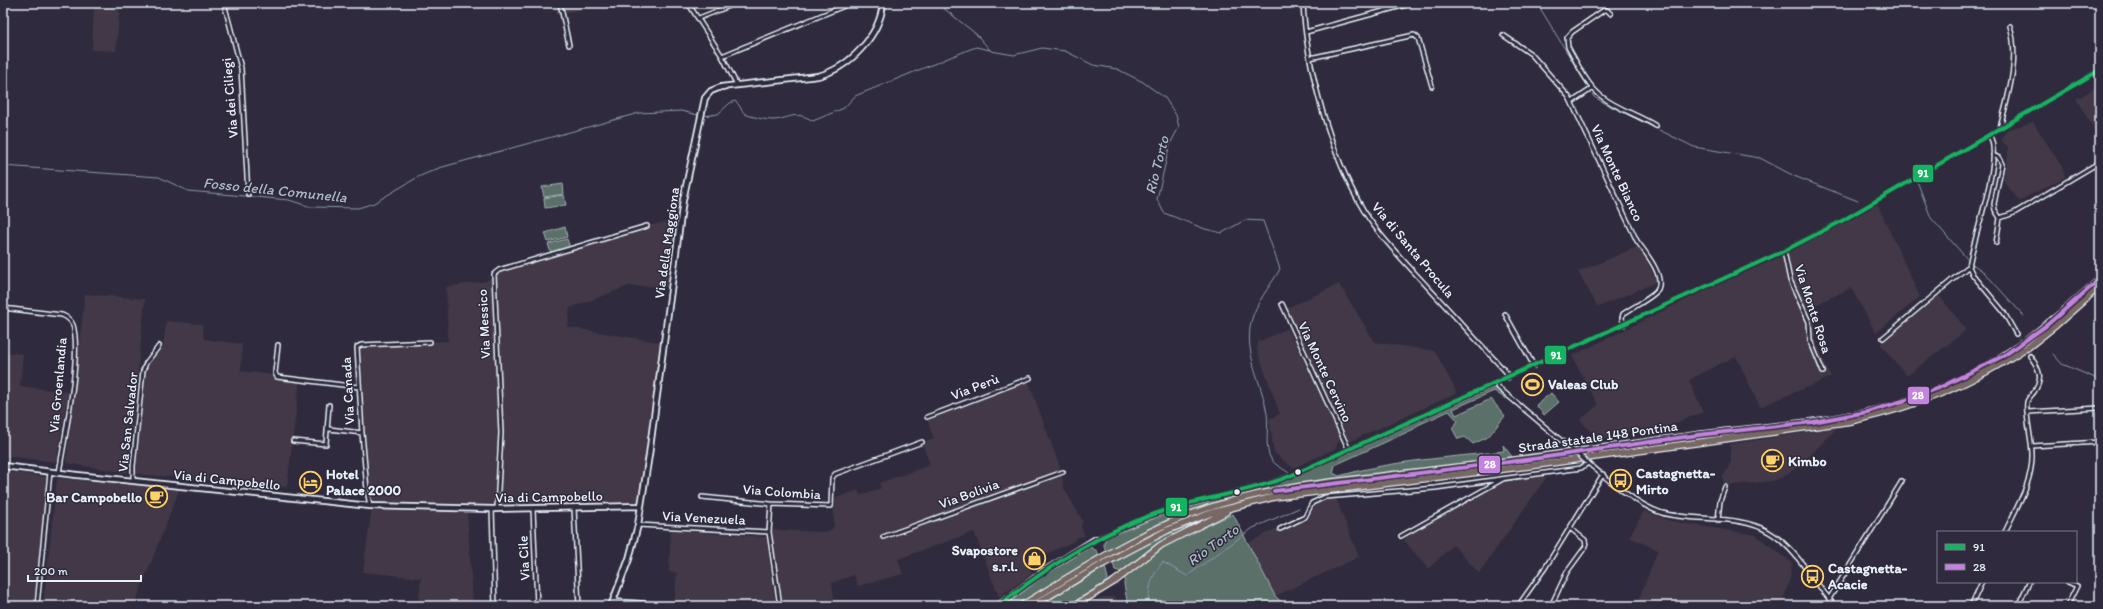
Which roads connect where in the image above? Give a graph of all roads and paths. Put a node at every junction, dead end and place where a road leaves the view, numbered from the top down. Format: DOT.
graph roads {
  1 [pos="224,3"];
  2 [pos="560,3"];
  3 [pos="688,3"];
  4 [pos="737,3"];
  5 [pos="882,3"];
  6 [pos="1303,3"];
  7 [pos="1413,3"];
  8 [pos="844,6"];
  9 [pos="1611,14"];
  10 [pos="699,18"];
  11 [pos="2010,26"];
  12 [pos="1306,32"];
  13 [pos="1503,35"];
  14 [pos="569,45"];
  15 [pos="722,56"];
  16 [pos="1310,58"];
  17 [pos="2100,70"];
  18 [pos="2100,73"];
  19 [pos="2093,74"];
  20 [pos="737,85"];
  21 [pos="1432,86"];
  22 [pos="1593,88"];
  23 [pos="1572,102"];
  24 [pos="1656,126"];
  25 [pos="2000,128"];
  26 [pos="1989,135"];
  27 [pos="1993,155"];
  28 [pos="2100,162"];
  29 [pos="248,194"];
  30 [pos="2000,218"];
  31 [pos="647,226"];
  32 [pos="1996,243"];
  33 [pos="1784,251"];
  34 [pos="1970,265"];
  35 [pos="2100,278"];
  36 [pos="2100,286"];
  37 [pos="1282,304"];
  38 [pos="3,308"];
  39 [pos="1505,314"];
  40 [pos="1624,325"];
  41 [pos="2016,334"];
  42 [pos="1883,338"];
  43 [pos="430,342"];
  44 [pos="278,345"];
  45 [pos="159,346"];
  46 [pos="2024,346"];
  47 [pos="2030,356"];
  48 [pos="1534,366"];
  49 [pos="1823,372"];
  50 [pos="1030,378"];
  51 [pos="1508,378"];
  52 [pos="1496,383"];
  53 [pos="359,387"];
  54 [pos="329,405"];
  55 [pos="2100,408"];
  56 [pos="2028,412"];
  57 [pos="927,417"];
  58 [pos="329,429"];
  59 [pos="362,433"];
  60 [pos="293,441"];
  61 [pos="922,442"];
  62 [pos="2100,442"];
  63 [pos="2032,446"];
  64 [pos="1349,450"];
  65 [pos="1588,462"];
  66 [pos="3,465"];
  67 [pos="50,472"];
  68 [pos="1063,472"];
  69 [pos="59,473"];
  70 [pos="1603,474"];
  71 [pos="1507,477"];
  72 [pos="133,481"];
  73 [pos="1902,481"];
  74 [pos="1725,487"];
  75 [pos="1291,491"];
  76 [pos="702,497"];
  77 [pos="771,504"];
  78 [pos="1239,505"];
  79 [pos="370,506"];
  80 [pos="641,506"];
  81 [pos="574,508"];
  82 [pos="495,509"];
  83 [pos="533,509"];
  84 [pos="1718,520"];
  85 [pos="1178,522"];
  86 [pos="638,525"];
  87 [pos="1570,528"];
  88 [pos="1280,529"];
  89 [pos="2005,531"];
  90 [pos="769,532"];
  91 [pos="1401,536"];
  92 [pos="883,537"];
  93 [pos="1096,539"];
  94 [pos="1100,562"];
  95 [pos="1982,583"];
  96 [pos="2029,583"];
  97 [pos="2070,583"];
  98 [pos="1829,599"];
  99 [pos="612,604"];
  100 [pos="37,606"];
  101 [pos="494,606"];
  102 [pos="537,606"];
  103 [pos="579,606"];
  104 [pos="680,606"];
  105 [pos="780,606"];
  106 [pos="998,606"];
  107 [pos="1021,606"];
  108 [pos="1032,606"];
  109 [pos="1074,606"];
  110 [pos="1518,606"];
  111 [pos="1551,606"];
  112 [pos="1835,606"];
  113 [pos="1972,606"];
  114 [pos="2018,606"];
  115 [pos="2068,606"];
  1 -- 29 [label="street, Via dei Ciliegi"];
  2 -- 14 [label="street"];
  3 -- 10 [label="street"];
  4 -- 10 [label="street"];
  5 -- 20 [label="street, Via della Maggiona"];
  6 -- 12 [label="street, Via di Santa Procula"];
  7 -- 12 [label="street"];
  8 -- 15 [label="street"];
  9 -- 22 [label="street"];
  10 -- 15 [label="street"];
  11 -- 25 [label="street"];
  12 -- 16 [label="street, Via di Santa Procula"];
  13 -- 23 [label="street, Via Monte Bianco"];
  15 -- 20 [label="street"];
  16 -- 21 [label="street"];
  16 -- 51 [label="street, Via di Santa Procula"];
  17 -- 19 [label="street"];
  18 -- 19 [label="street"];
  19 -- 25 [label="street"];
  20 -- 80 [label="street, Via della Maggiona"];
  22 -- 23 [label="street"];
  22 -- 24 [label="street"];
  23 -- 40 [label="street, Via Monte Bianco"];
  25 -- 26 [label="street"];
  26 -- 27 [label="street"];
  26 -- 33 [label="street"];
  27 -- 30 [label="street"];
  27 -- 34 [label="street"];
  28 -- 30 [label="street"];
  30 -- 32 [label="street"];
  31 -- 82 [label="street, Via Messico"];
  33 -- 40 [label="street"];
  33 -- 49 [label="street, Via Monte Rosa"];
  34 -- 41 [label="street"];
  34 -- 42 [label="street"];
  35 -- 46 [label="highway"];
  36 -- 46 [label="highway"];
  37 -- 64 [label="street, Via Monte Cervino"];
  38 -- 69 [label="street, Via Groenlandia"];
  39 -- 48 [label="street"];
  40 -- 48 [label="street"];
  43 -- 53 [label="street, Via Canada"];
  44 -- 53 [label="street"];
  45 -- 72 [label="street, Via San Salvador"];
  46 -- 75 [label="highway, Strada statale 148 Pontina"];
  47 -- 56 [label="street"];
  48 -- 51 [label="street"];
  50 -- 57 [label="street, Via Perù"];
  51 -- 52 [label="street"];
  52 -- 64 [label="street"];
  52 -- 65 [label="street, bridge"];
  53 -- 59 [label="street, Via Canada"];
  54 -- 58 [label="street"];
  55 -- 56 [label="street"];
  56 -- 63 [label="street"];
  58 -- 59 [label="street"];
  58 -- 60 [label="street"];
  59 -- 79 [label="street, Via Canada"];
  61 -- 77 [label="street, Via Colombia"];
  62 -- 63 [label="street"];
  63 -- 89 [label="street"];
  64 -- 93 [label="street"];
  65 -- 70 [label="street"];
  65 -- 71 [label="street"];
  66 -- 67 [label="street, Via di Campobello"];
  67 -- 69 [label="street, Via di Campobello"];
  67 -- 100 [label="street"];
  68 -- 92 [label="street, Via Bolivia"];
  69 -- 72 [label="street, Via di Campobello"];
  70 -- 84 [label="street"];
  70 -- 87 [label="street"];
  71 -- 88 [label="street"];
  71 -- 91 [label="street"];
  72 -- 79 [label="street, Via di Campobello"];
  73 -- 98 [label="street"];
  74 -- 84 [label="street"];
  75 -- 78 [label="highway, Strada statale 148 Pontina"];
  75 -- 85 [label="highway, Strada statale 148 Pontina"];
  76 -- 77 [label="street, Via Colombia"];
  77 -- 90 [label="street"];
  78 -- 85 [label="highway, Strada statale 148 Pontina"];
  78 -- 109 [label="highway"];
  79 -- 82 [label="street, Via di Campobello"];
  80 -- 81 [label="street, Via di Campobello"];
  80 -- 86 [label="street, Via della Maggiona"];
  81 -- 83 [label="street, Via di Campobello"];
  81 -- 103 [label="street"];
  82 -- 83 [label="street, Via di Campobello"];
  82 -- 101 [label="street"];
  83 -- 102 [label="street, Via Cile"];
  84 -- 98 [label="street"];
  85 -- 94 [label="highway"];
  86 -- 90 [label="street, Via Venezuela"];
  86 -- 99 [label="street, Via della Maggiona"];
  87 -- 110 [label="street"];
  87 -- 111 [label="street"];
  90 -- 105 [label="street"];
  93 -- 106 [label="street"];
  94 -- 107 [label="highway"];
  94 -- 108 [label="highway"];
  95 -- 113 [label="street"];
  96 -- 114 [label="street"];
  97 -- 115 [label="street"];
  98 -- 112 [label="street"];
  99 -- 104 [label="street"];
}
